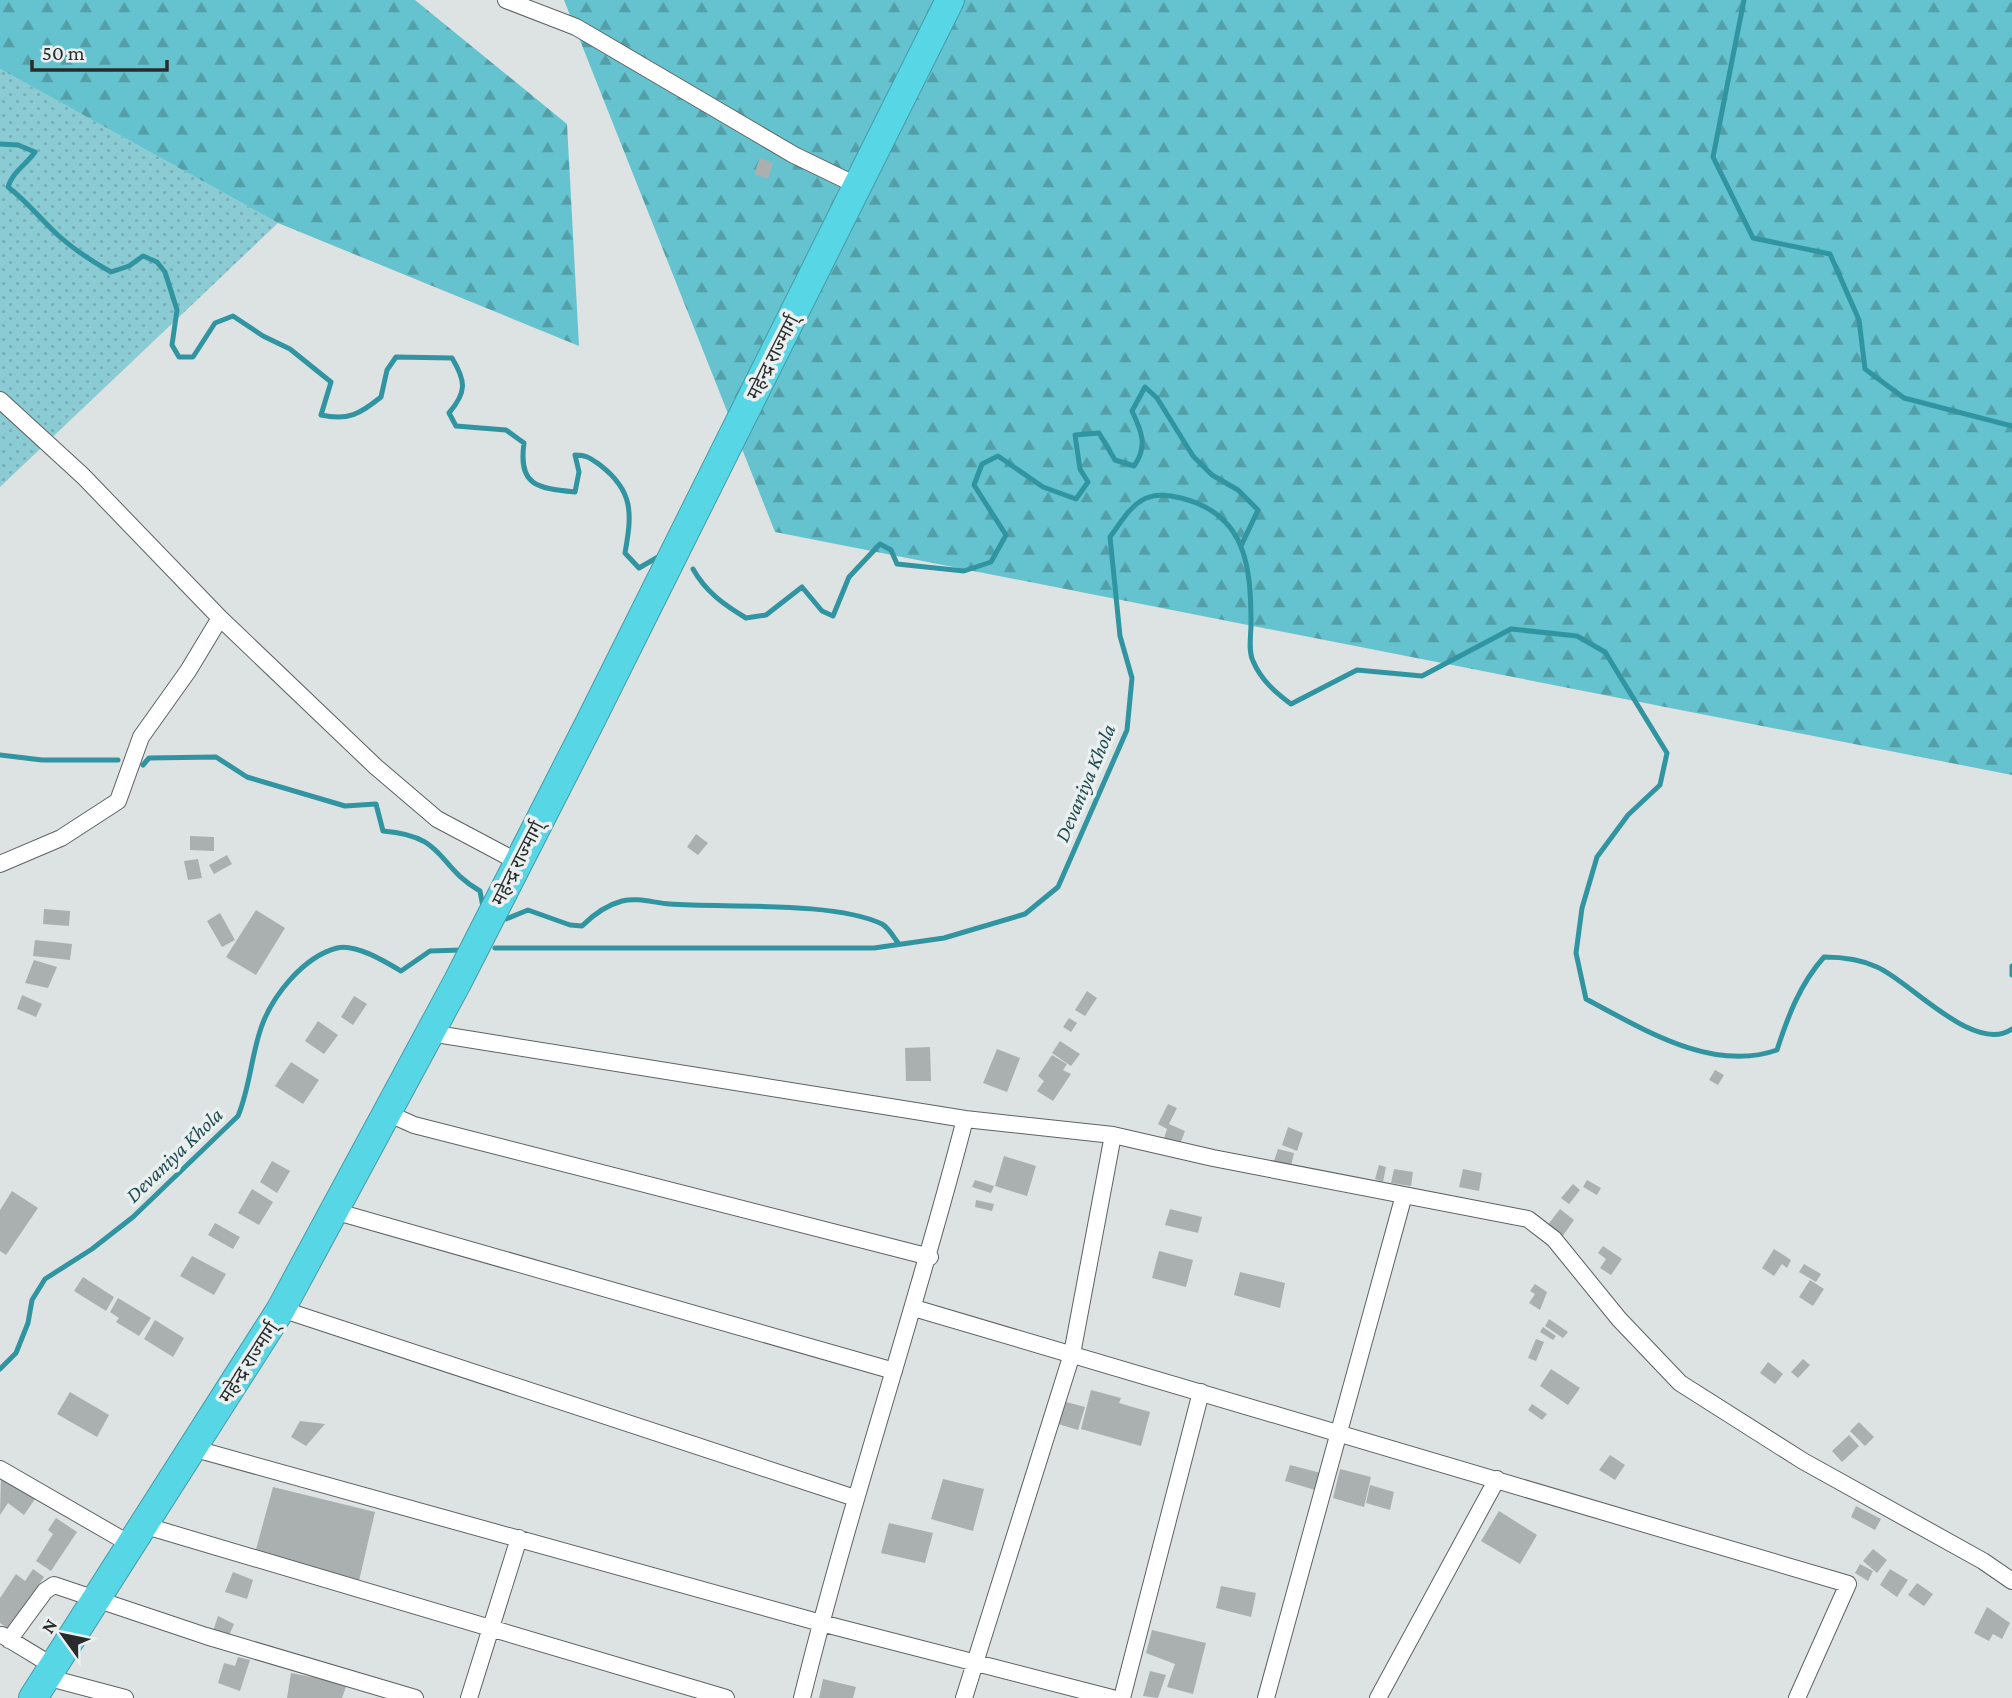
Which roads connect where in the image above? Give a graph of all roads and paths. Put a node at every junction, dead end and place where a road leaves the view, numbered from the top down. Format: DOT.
graph roads {
  1 [pos="506,0"];
  2 [pos="950,0"];
  3 [pos="858,186"];
  4 [pos="0,400"];
  5 [pos="220,618"];
  6 [pos="518,862"];
  7 [pos="0,864"];
  8 [pos="430,1033"];
  9 [pos="387,1113"];
  10 [pos="965,1119"];
  11 [pos="1113,1135"];
  12 [pos="1404,1195"];
  13 [pos="334,1211"];
  14 [pos="930,1257"];
  15 [pos="914,1308"];
  16 [pos="281,1309"];
  17 [pos="1072,1354"];
  18 [pos="894,1371"];
  19 [pos="1201,1392"];
  20 [pos="1341,1433"];
  21 [pos="192,1448"];
  22 [pos="0,1469"];
  23 [pos="1497,1479"];
  24 [pos="855,1498"];
  25 [pos="136,1535"];
  26 [pos="519,1538"];
  27 [pos="2012,1581"];
  28 [pos="95,1599"];
  29 [pos="821,1623"];
  30 [pos="489,1630"];
  31 [pos="5,1637"];
  32 [pos="976,1661"];
  33 [pos="44,1680"];
  34 [pos="125,1698"];
  35 [pos="415,1698"];
  36 [pos="469,1698"];
  37 [pos="726,1698"];
  38 [pos="802,1698"];
  39 [pos="964,1698"];
  40 [pos="1112,1698"];
  41 [pos="1122,1698"];
  42 [pos="1266,1698"];
  43 [pos="1378,1698"];
  44 [pos="1797,1698"];
  1 -- 3 [label="street"];
  2 -- 3 [label="highway, महेन्द्र राज्मार्ग्"];
  3 -- 6 [label="highway, महेन्द्र राज्मार्ग्"];
  4 -- 5 [label="street"];
  5 -- 6 [label="street"];
  5 -- 7 [label="street"];
  6 -- 8 [label="highway, महेन्द्र राज्मार्ग्"];
  8 -- 9 [label="highway, महेन्द्र राज्मार्ग्"];
  8 -- 10 [label="street"];
  9 -- 13 [label="highway, महेन्द्र राज्मार्ग्"];
  9 -- 14 [label="street"];
  10 -- 11 [label="street"];
  10 -- 14 [label="street"];
  11 -- 12 [label="street"];
  11 -- 17 [label="street"];
  12 -- 20 [label="street"];
  12 -- 27 [label="street"];
  13 -- 16 [label="highway, महेन्द्र राज्मार्ग्"];
  13 -- 18 [label="street"];
  14 -- 15 [label="street"];
  15 -- 17 [label="street"];
  15 -- 18 [label="street"];
  16 -- 21 [label="highway, महेन्द्र राज्मार्ग्"];
  16 -- 24 [label="street"];
  17 -- 19 [label="street"];
  17 -- 32 [label="street"];
  18 -- 24 [label="street"];
  19 -- 20 [label="street"];
  19 -- 41 [label="street"];
  20 -- 23 [label="street"];
  20 -- 42 [label="street"];
  21 -- 25 [label="highway, महेन्द्र राज्मार्ग्"];
  21 -- 26 [label="street"];
  22 -- 25 [label="street"];
  23 -- 43 [label="street"];
  23 -- 44 [label="street"];
  24 -- 29 [label="street"];
  25 -- 28 [label="highway, महेन्द्र राज्मार्ग्"];
  25 -- 30 [label="street"];
  26 -- 29 [label="street"];
  26 -- 30 [label="street"];
  28 -- 31 [label="street"];
  28 -- 33 [label="highway, महेन्द्र राज्मार्ग्"];
  28 -- 35 [label="street"];
  29 -- 32 [label="street"];
  29 -- 38 [label="street"];
  30 -- 36 [label="street"];
  30 -- 37 [label="street"];
  31 -- 33 [label="street"];
  32 -- 39 [label="street"];
  32 -- 40 [label="street"];
  33 -- 34 [label="street"];
}
